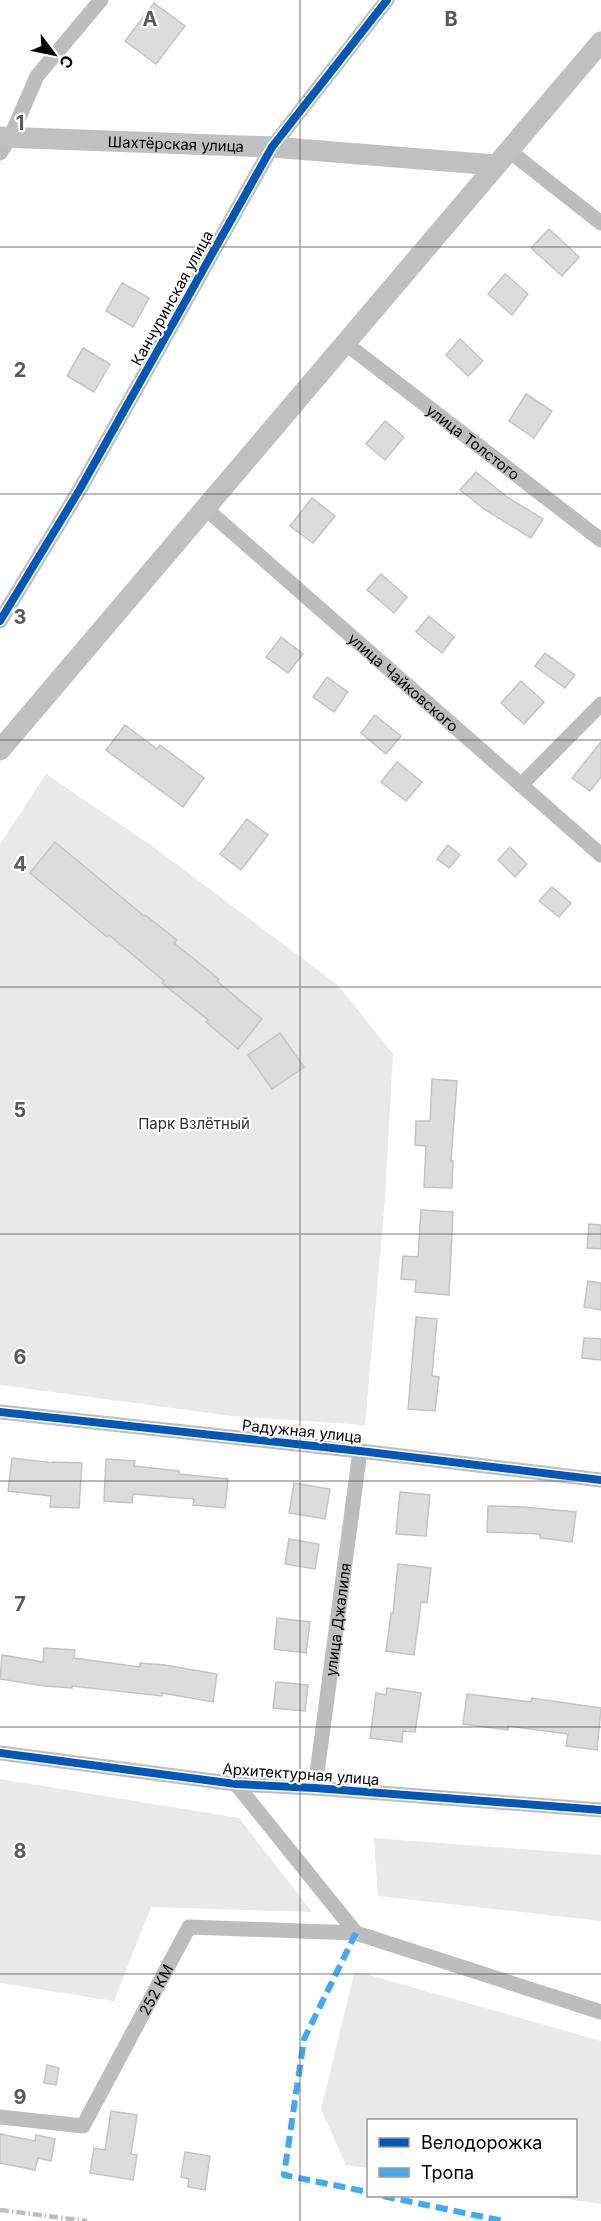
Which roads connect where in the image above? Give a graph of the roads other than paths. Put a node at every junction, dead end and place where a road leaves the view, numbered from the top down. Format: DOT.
graph roads {
  1 [pos="101,0"];
  2 [pos="387,0"];
  3 [pos="601,42"];
  4 [pos="3,143"];
  5 [pos="272,147"];
  6 [pos="502,158"];
  7 [pos="601,223"];
  8 [pos="345,343"];
  9 [pos="205,508"];
  10 [pos="601,540"];
  11 [pos="0,621"];
  12 [pos="601,704"];
  13 [pos="0,750"];
  14 [pos="521,785"];
  15 [pos="601,855"];
  16 [pos="0,1412"];
  17 [pos="360,1451"];
  18 [pos="601,1480"];
  19 [pos="0,1753"];
  20 [pos="236,1784"];
  21 [pos="315,1788"];
  22 [pos="601,1810"];
  23 [pos="356,1933"];
  24 [pos="601,2012"];
  25 [pos="0,2117"];
  1 -- 4 [label="street"];
  2 -- 5 [label="street, Канчуринская улица"];
  3 -- 6 [label="main road"];
  4 -- 5 [label="main road, Шахтёрская улица"];
  5 -- 6 [label="main road, Шахтёрская улица"];
  5 -- 11 [label="street, Канчуринская улица"];
  6 -- 7 [label="street"];
  6 -- 8 [label="main road"];
  8 -- 9 [label="main road"];
  8 -- 10 [label="street, улица Толстого"];
  9 -- 13 [label="main road"];
  9 -- 14 [label="street, улица Чайковского"];
  12 -- 14 [label="street"];
  14 -- 15 [label="street, улица Чайковского"];
  16 -- 17 [label="street, Радужная улица"];
  17 -- 18 [label="street, Радужная улица"];
  17 -- 21 [label="street, улица Джалиля"];
  19 -- 20 [label="street, Архитектурная улица"];
  20 -- 21 [label="street, Архитектурная улица"];
  20 -- 23 [label="street"];
  21 -- 22 [label="street, Архитектурная улица"];
  23 -- 24 [label="street"];
  23 -- 25 [label="street, 252 КМ"];
}
